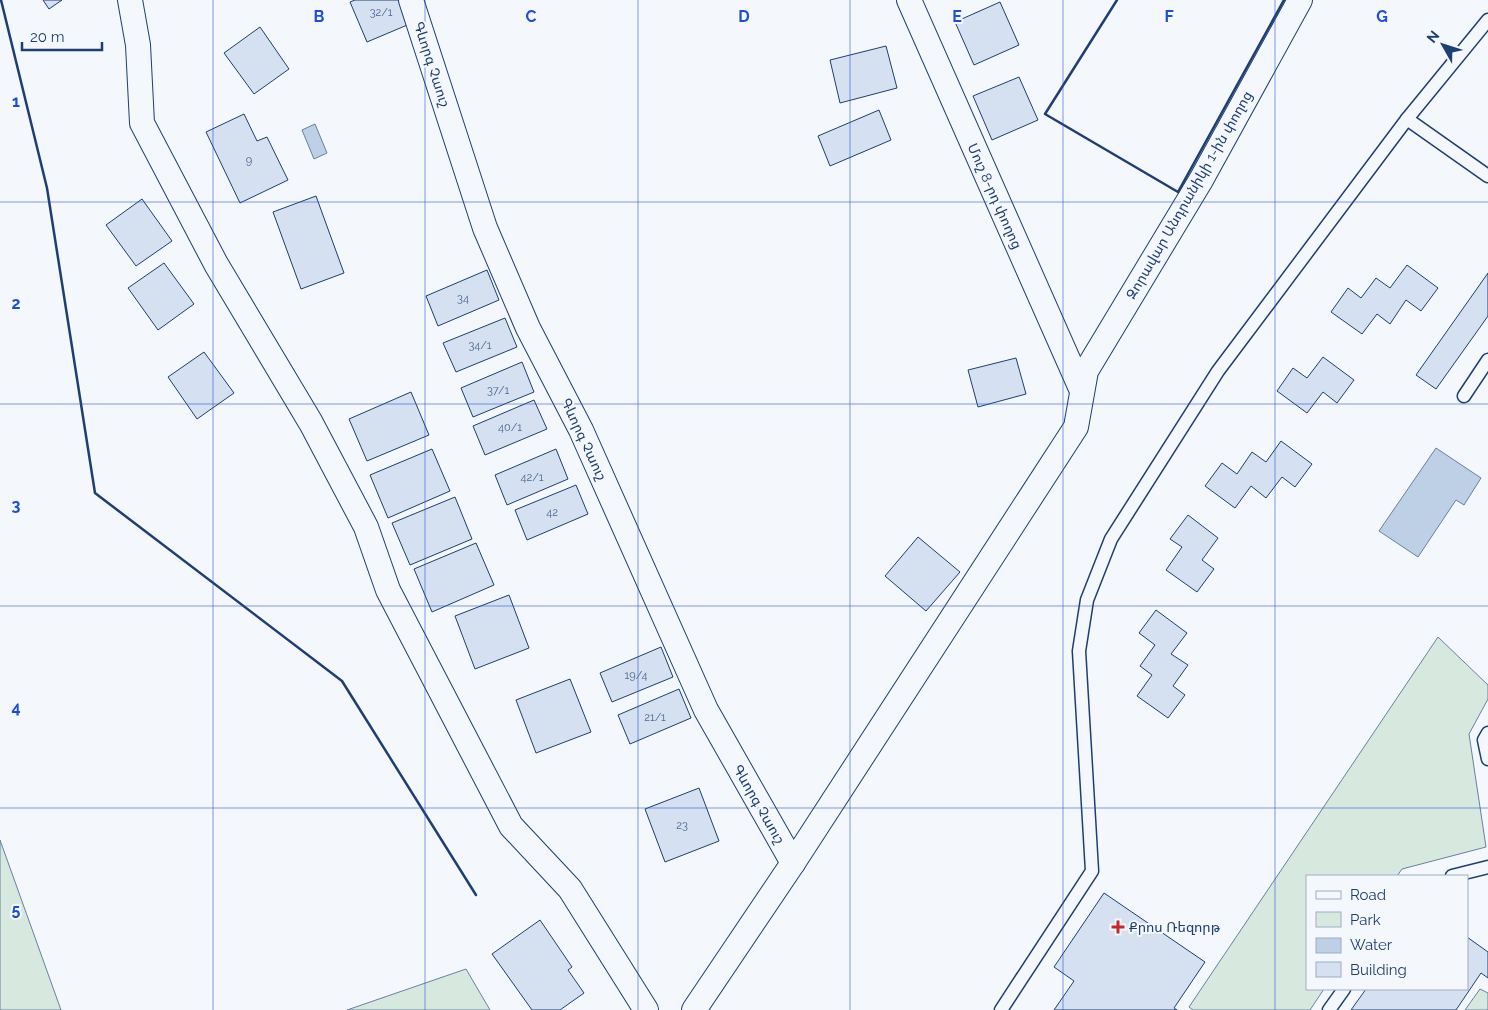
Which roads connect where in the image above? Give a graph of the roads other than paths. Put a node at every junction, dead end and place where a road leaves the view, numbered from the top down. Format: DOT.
graph roads {
  1 [pos="130,0"];
  2 [pos="411,0"];
  3 [pos="909,0"];
  4 [pos="1300,0"];
  5 [pos="1488,20"];
  6 [pos="1407,119"];
  7 [pos="1488,176"];
  8 [pos="1488,360"];
  9 [pos="1082,391"];
  10 [pos="1464,396"];
  11 [pos="1488,733"];
  12 [pos="1488,759"];
  13 [pos="793,862"];
  14 [pos="1488,867"];
  15 [pos="1456,875"];
  16 [pos="1343,990"];
  17 [pos="646,1010"];
  18 [pos="694,1010"];
  19 [pos="1001,1010"];
  20 [pos="1330,1010"];
  1 -- 17 [label="street"];
  2 -- 13 [label="street, Գևորգ Չաուշ"];
  3 -- 9 [label="street, Մուշ 8-րդ փողոց"];
  4 -- 9 [label="street, Զորավար Անդրանիկի 1-ին փողոց"];
  5 -- 6 [label="lane"];
  6 -- 7 [label="lane"];
  6 -- 19 [label="lane"];
  8 -- 10 [label="lane"];
  9 -- 13 [label="street, Զորավար Անդրանիկի 1-ին փողոց"];
  11 -- 12 [label="lane"];
  13 -- 18 [label="street, Զորավար Անդրանիկի 1-ին փողոց"];
  14 -- 15 [label="lane"];
  16 -- 20 [label="lane"];
}
